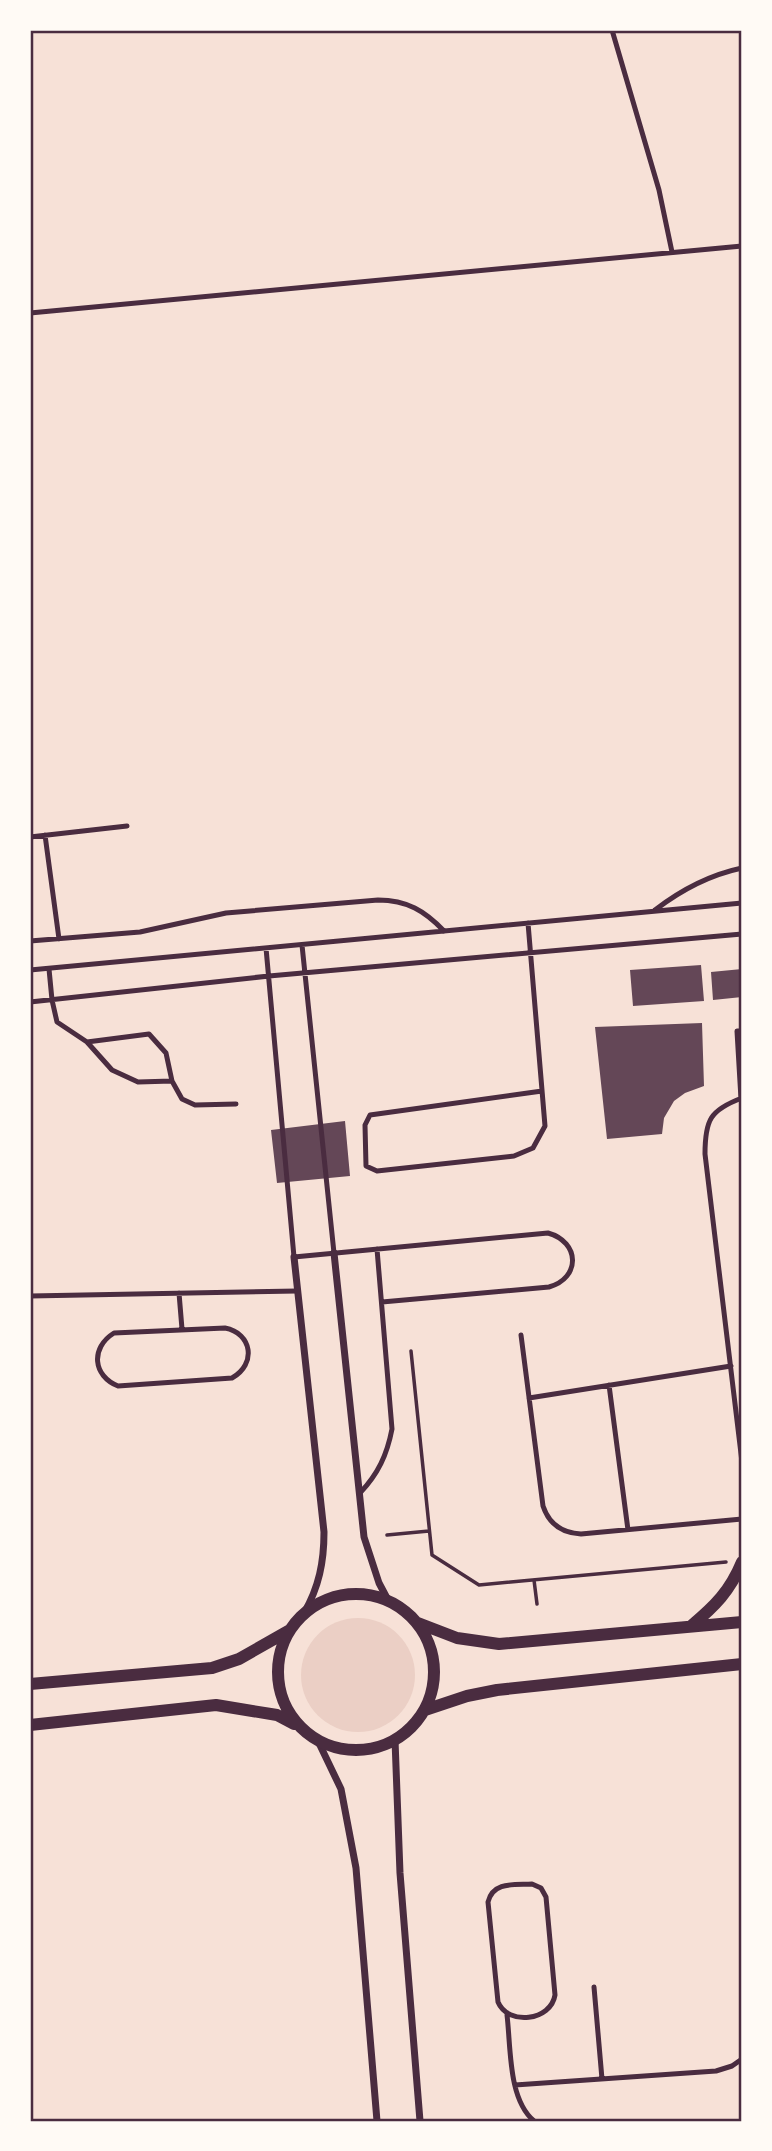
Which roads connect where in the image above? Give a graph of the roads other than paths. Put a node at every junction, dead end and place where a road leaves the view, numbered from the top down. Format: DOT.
graph roads {
  1 [pos="612,30"];
  2 [pos="742,246"];
  3 [pos="672,252"];
  4 [pos="30,313"];
  5 [pos="127,826"];
  6 [pos="45,835"];
  7 [pos="30,836"];
  8 [pos="742,868"];
  9 [pos="742,903"];
  10 [pos="653,911"];
  11 [pos="528,923"];
  12 [pos="444,931"];
  13 [pos="742,934"];
  14 [pos="59,939"];
  15 [pos="30,942"];
  16 [pos="302,945"];
  17 [pos="266,948"];
  18 [pos="530,953"];
  19 [pos="49,969"];
  20 [pos="30,971"];
  21 [pos="305,973"];
  22 [pos="269,976"];
  23 [pos="52,1000"];
  24 [pos="30,1002"];
  25 [pos="742,1031"];
  26 [pos="87,1042"];
  27 [pos="172,1081"];
  28 [pos="542,1091"];
  29 [pos="741,1099"];
  30 [pos="236,1104"];
  31 [pos="377,1249"];
  32 [pos="334,1252"];
  33 [pos="294,1256"];
  34 [pos="298,1291"];
  35 [pos="179,1293"];
  36 [pos="30,1296"];
  37 [pos="382,1302"];
  38 [pos="183,1329"];
  39 [pos="521,1335"];
  40 [pos="731,1366"];
  41 [pos="609,1385"];
  42 [pos="529,1398"];
  43 [pos="742,1462"];
  44 [pos="360,1493"];
  45 [pos="742,1519"];
  46 [pos="628,1530"];
  47 [pos="736,1562"];
  48 [pos="388,1600"];
  49 [pos="304,1614"];
  50 [pos="417,1622"];
  51 [pos="742,1622"];
  52 [pos="690,1626"];
  53 [pos="290,1630"];
  54 [pos="742,1664"];
  55 [pos="30,1684"];
  56 [pos="425,1710"];
  57 [pos="30,1725"];
  58 [pos="299,1727"];
  59 [pos="395,1740"];
  60 [pos="318,1741"];
  61 [pos="594,1987"];
  62 [pos="507,2015"];
  63 [pos="742,2059"];
  64 [pos="602,2079"];
  65 [pos="515,2085"];
  66 [pos="377,2121"];
  67 [pos="420,2121"];
  68 [pos="534,2121"];
  1 -- 3 [label="lane"];
  2 -- 3 [label="lane"];
  3 -- 4 [label="lane"];
  5 -- 6 [label="lane"];
  6 -- 7 [label="lane"];
  6 -- 14 [label="lane"];
  8 -- 10 [label="lane"];
  9 -- 10 [label="lane"];
  10 -- 11 [label="lane"];
  11 -- 12 [label="lane"];
  11 -- 18 [label="lane"];
  12 -- 14 [label="lane"];
  12 -- 16 [label="lane"];
  13 -- 18 [label="lane"];
  14 -- 15 [label="lane"];
  16 -- 17 [label="lane"];
  16 -- 21 [label="lane"];
  17 -- 19 [label="lane"];
  17 -- 22 [label="lane"];
  18 -- 21 [label="lane"];
  18 -- 28 [label="lane"];
  19 -- 20 [label="lane"];
  19 -- 23 [label="lane"];
  21 -- 22 [label="lane"];
  21 -- 32 [label="lane"];
  22 -- 23 [label="lane"];
  22 -- 33 [label="lane"];
  23 -- 24 [label="lane"];
  23 -- 26 [label="lane"];
  25 -- 29 [label="lane"];
  26 -- 27 [label="lane"];
  26 -- 27 [label="lane"];
  27 -- 30 [label="lane"];
  28 -- 28 [label="lane"];
  29 -- 40 [label="lane"];
  31 -- 32 [label="lane"];
  31 -- 37 [label="lane"];
  31 -- 37 [label="lane"];
  32 -- 33 [label="lane"];
  32 -- 44 [label="street"];
  33 -- 34 [label="street"];
  34 -- 35 [label="lane"];
  34 -- 49 [label="street"];
  35 -- 36 [label="lane"];
  35 -- 38 [label="lane"];
  37 -- 44 [label="lane"];
  38 -- 38 [label="lane"];
  39 -- 42 [label="lane"];
  40 -- 41 [label="lane"];
  40 -- 43 [label="lane"];
  41 -- 42 [label="lane"];
  41 -- 46 [label="lane"];
  42 -- 46 [label="lane"];
  44 -- 48 [label="street"];
  45 -- 46 [label="lane"];
  47 -- 52 [label="street"];
  48 -- 49 [label="street"];
  48 -- 50 [label="street"];
  49 -- 53 [label="street"];
  50 -- 52 [label="street"];
  50 -- 56 [label="street"];
  51 -- 52 [label="street"];
  53 -- 55 [label="street"];
  53 -- 58 [label="street"];
  54 -- 56 [label="street"];
  56 -- 59 [label="street"];
  57 -- 58 [label="street"];
  58 -- 60 [label="street"];
  59 -- 60 [label="street"];
  59 -- 67 [label="street"];
  60 -- 66 [label="street"];
  61 -- 64 [label="lane"];
  62 -- 62 [label="lane"];
  62 -- 65 [label="lane"];
  63 -- 64 [label="lane"];
  64 -- 65 [label="lane"];
  65 -- 68 [label="lane"];
}
